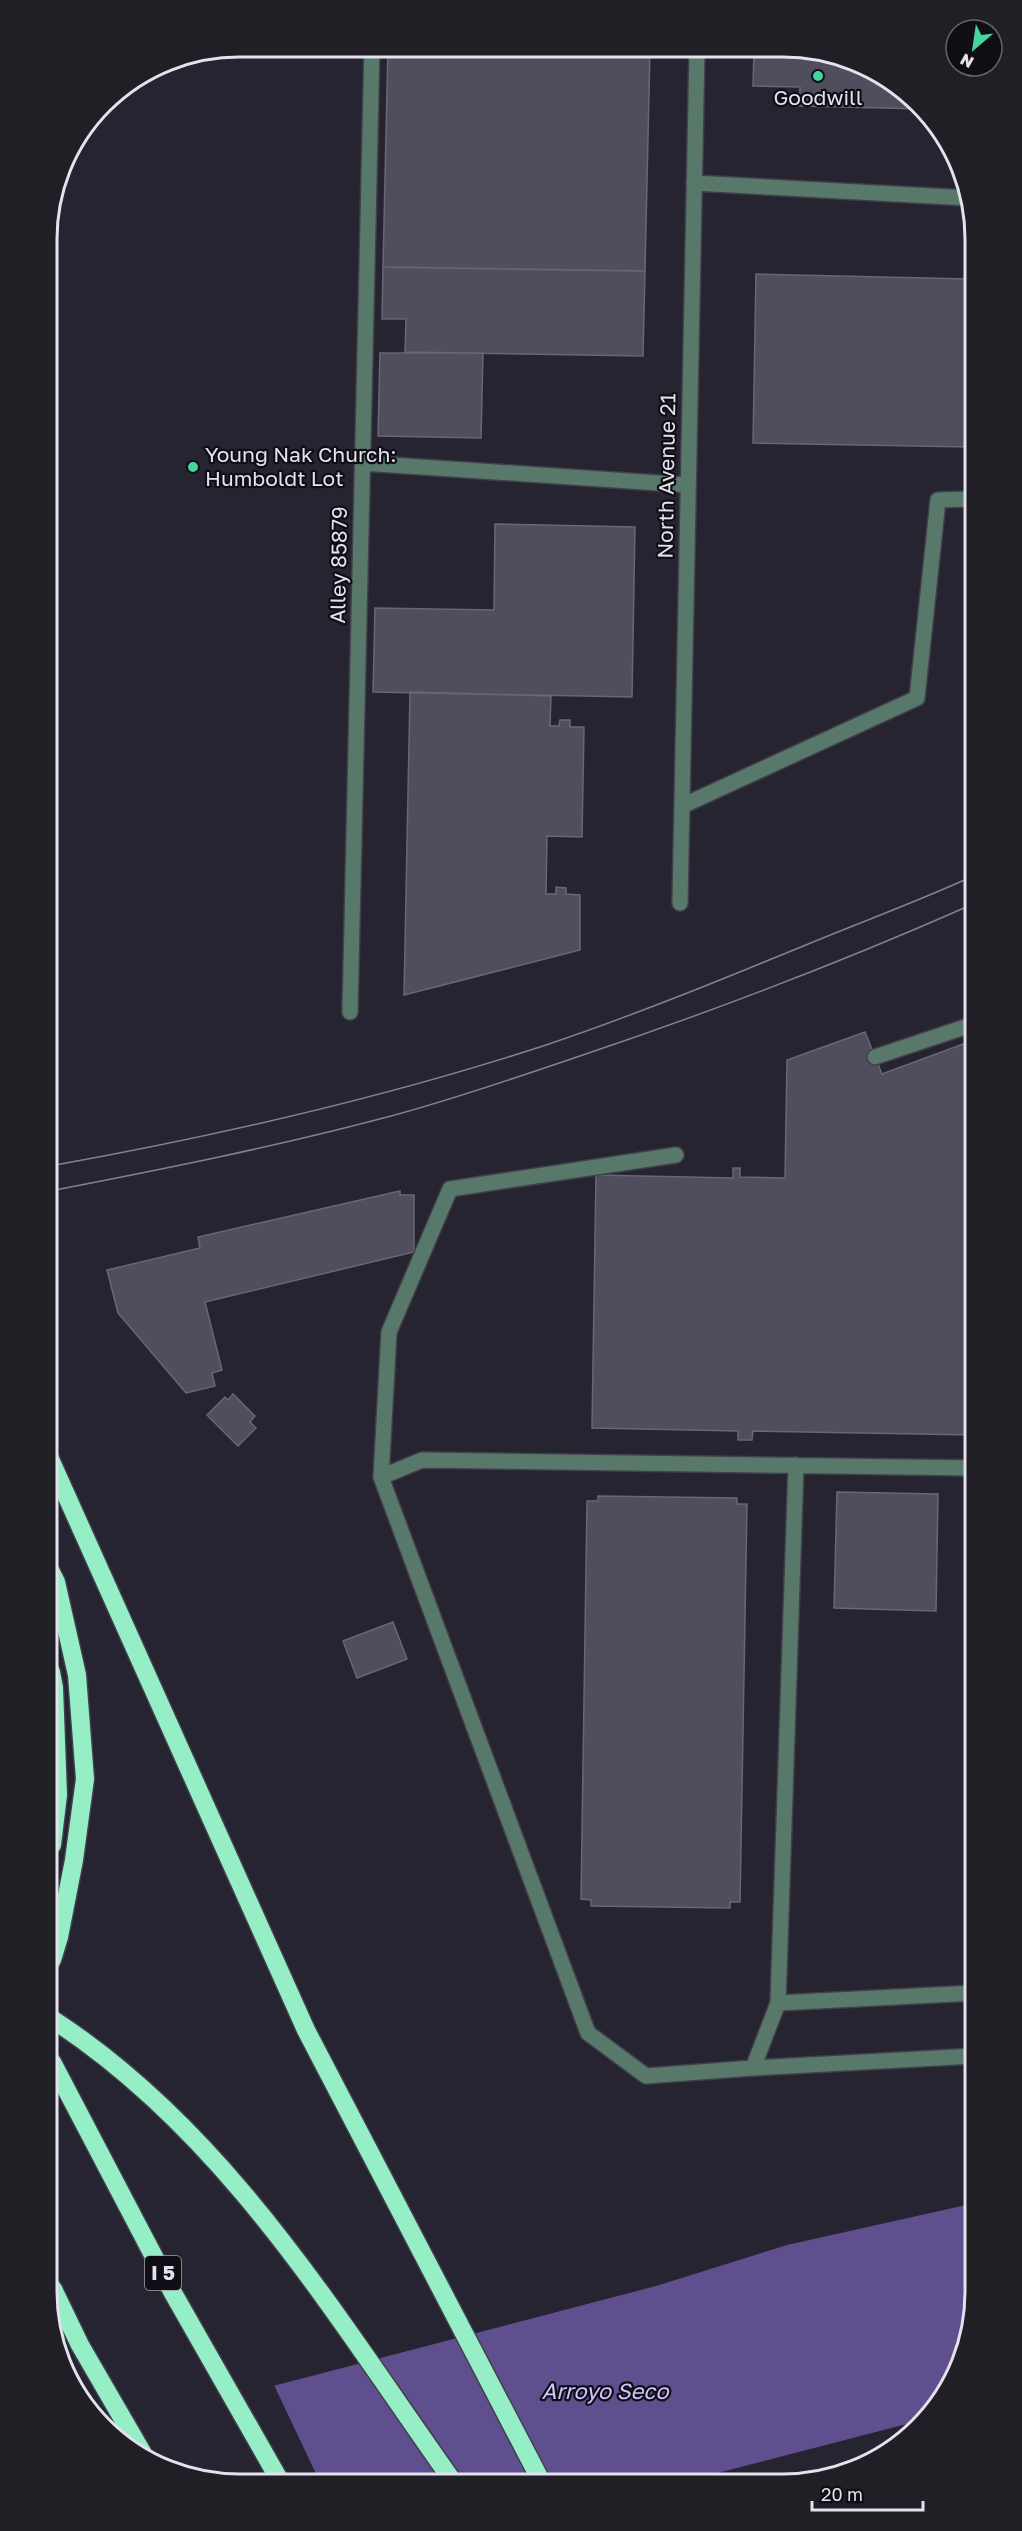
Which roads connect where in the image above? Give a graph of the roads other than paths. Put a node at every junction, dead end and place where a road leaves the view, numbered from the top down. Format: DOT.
graph roads {
  1 [pos="372,57"];
  2 [pos="697,57"];
  3 [pos="694,183"];
  4 [pos="960,198"];
  5 [pos="362,463"];
  6 [pos="688,485"];
  7 [pos="965,499"];
  8 [pos="682,806"];
  9 [pos="680,903"];
  10 [pos="350,1012"];
  11 [pos="965,1027"];
  12 [pos="875,1057"];
  13 [pos="676,1155"];
  14 [pos="796,1465"];
  15 [pos="965,1468"];
  16 [pos="57,1475"];
  17 [pos="381,1478"];
  18 [pos="57,1587"];
  19 [pos="57,1768"];
  20 [pos="57,1803"];
  21 [pos="57,1946"];
  22 [pos="965,1993"];
  23 [pos="778,2003"];
  24 [pos="57,2022"];
  25 [pos="965,2056"];
  26 [pos="753,2068"];
  27 [pos="57,2072"];
  28 [pos="58,2298"];
  29 [pos="136,2442"];
  30 [pos="276,2474"];
  31 [pos="448,2474"];
  32 [pos="537,2474"];
  1 -- 5 [label="street, Alley 85879"];
  2 -- 3 [label="street, North Avenue 21"];
  3 -- 4 [label="street"];
  3 -- 6 [label="street, North Avenue 21"];
  5 -- 6 [label="street"];
  5 -- 10 [label="street, Alley 85879"];
  6 -- 8 [label="street, North Avenue 21"];
  7 -- 8 [label="street"];
  8 -- 9 [label="street, North Avenue 21"];
  11 -- 12 [label="street"];
  13 -- 17 [label="street"];
  14 -- 15 [label="street"];
  14 -- 17 [label="street"];
  14 -- 23 [label="street"];
  16 -- 32 [label="highway"];
  17 -- 26 [label="street"];
  18 -- 21 [label="highway"];
  19 -- 20 [label="highway"];
  22 -- 23 [label="street"];
  23 -- 26 [label="street"];
  24 -- 31 [label="highway"];
  25 -- 26 [label="street"];
  27 -- 30 [label="highway, I 5"];
  28 -- 29 [label="highway"];
}
